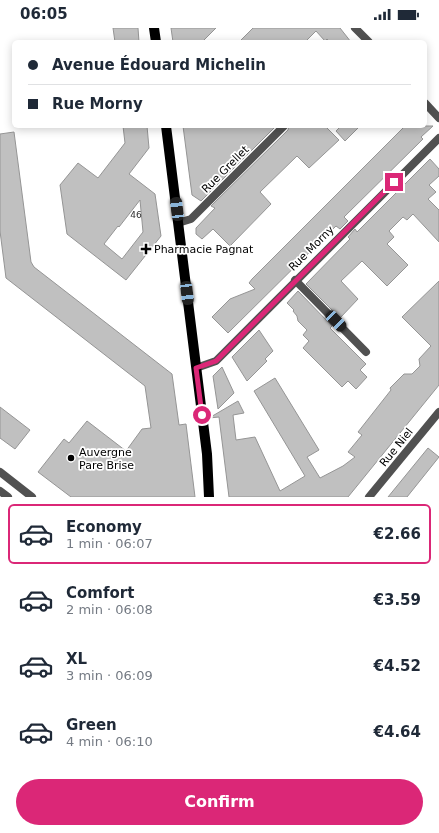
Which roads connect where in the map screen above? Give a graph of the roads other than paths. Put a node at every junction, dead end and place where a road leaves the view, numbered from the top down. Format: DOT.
graph roads {
  1 [pos="154,28"];
  2 [pos="355,28"];
  3 [pos="156,40"];
  4 [pos="366,40"];
  5 [pos="427,105"];
  6 [pos="439,118"];
  7 [pos="166,128"];
  8 [pos="282,128"];
  9 [pos="439,138"];
  10 [pos="178,222"];
  11 [pos="295,280"];
  12 [pos="366,352"];
  13 [pos="196,368"];
  14 [pos="439,412"];
  15 [pos="0,472"];
  16 [pos="0,491"];
  17 [pos="8,497"];
  18 [pos="32,497"];
  19 [pos="209,497"];
  20 [pos="369,497"];
  1 -- 3 [label="main road"];
  2 -- 4 [label="street"];
  5 -- 6 [label="street"];
  7 -- 10 [label="main road"];
  8 -- 10 [label="street, Rue Grellet"];
  9 -- 11 [label="street, Rue Morny"];
  10 -- 13 [label="main road"];
  11 -- 12 [label="street"];
  11 -- 13 [label="street, Rue Morny"];
  13 -- 19 [label="main road"];
  14 -- 20 [label="street, Rue Niel"];
  15 -- 18 [label="street"];
  16 -- 17 [label="street"];
}
